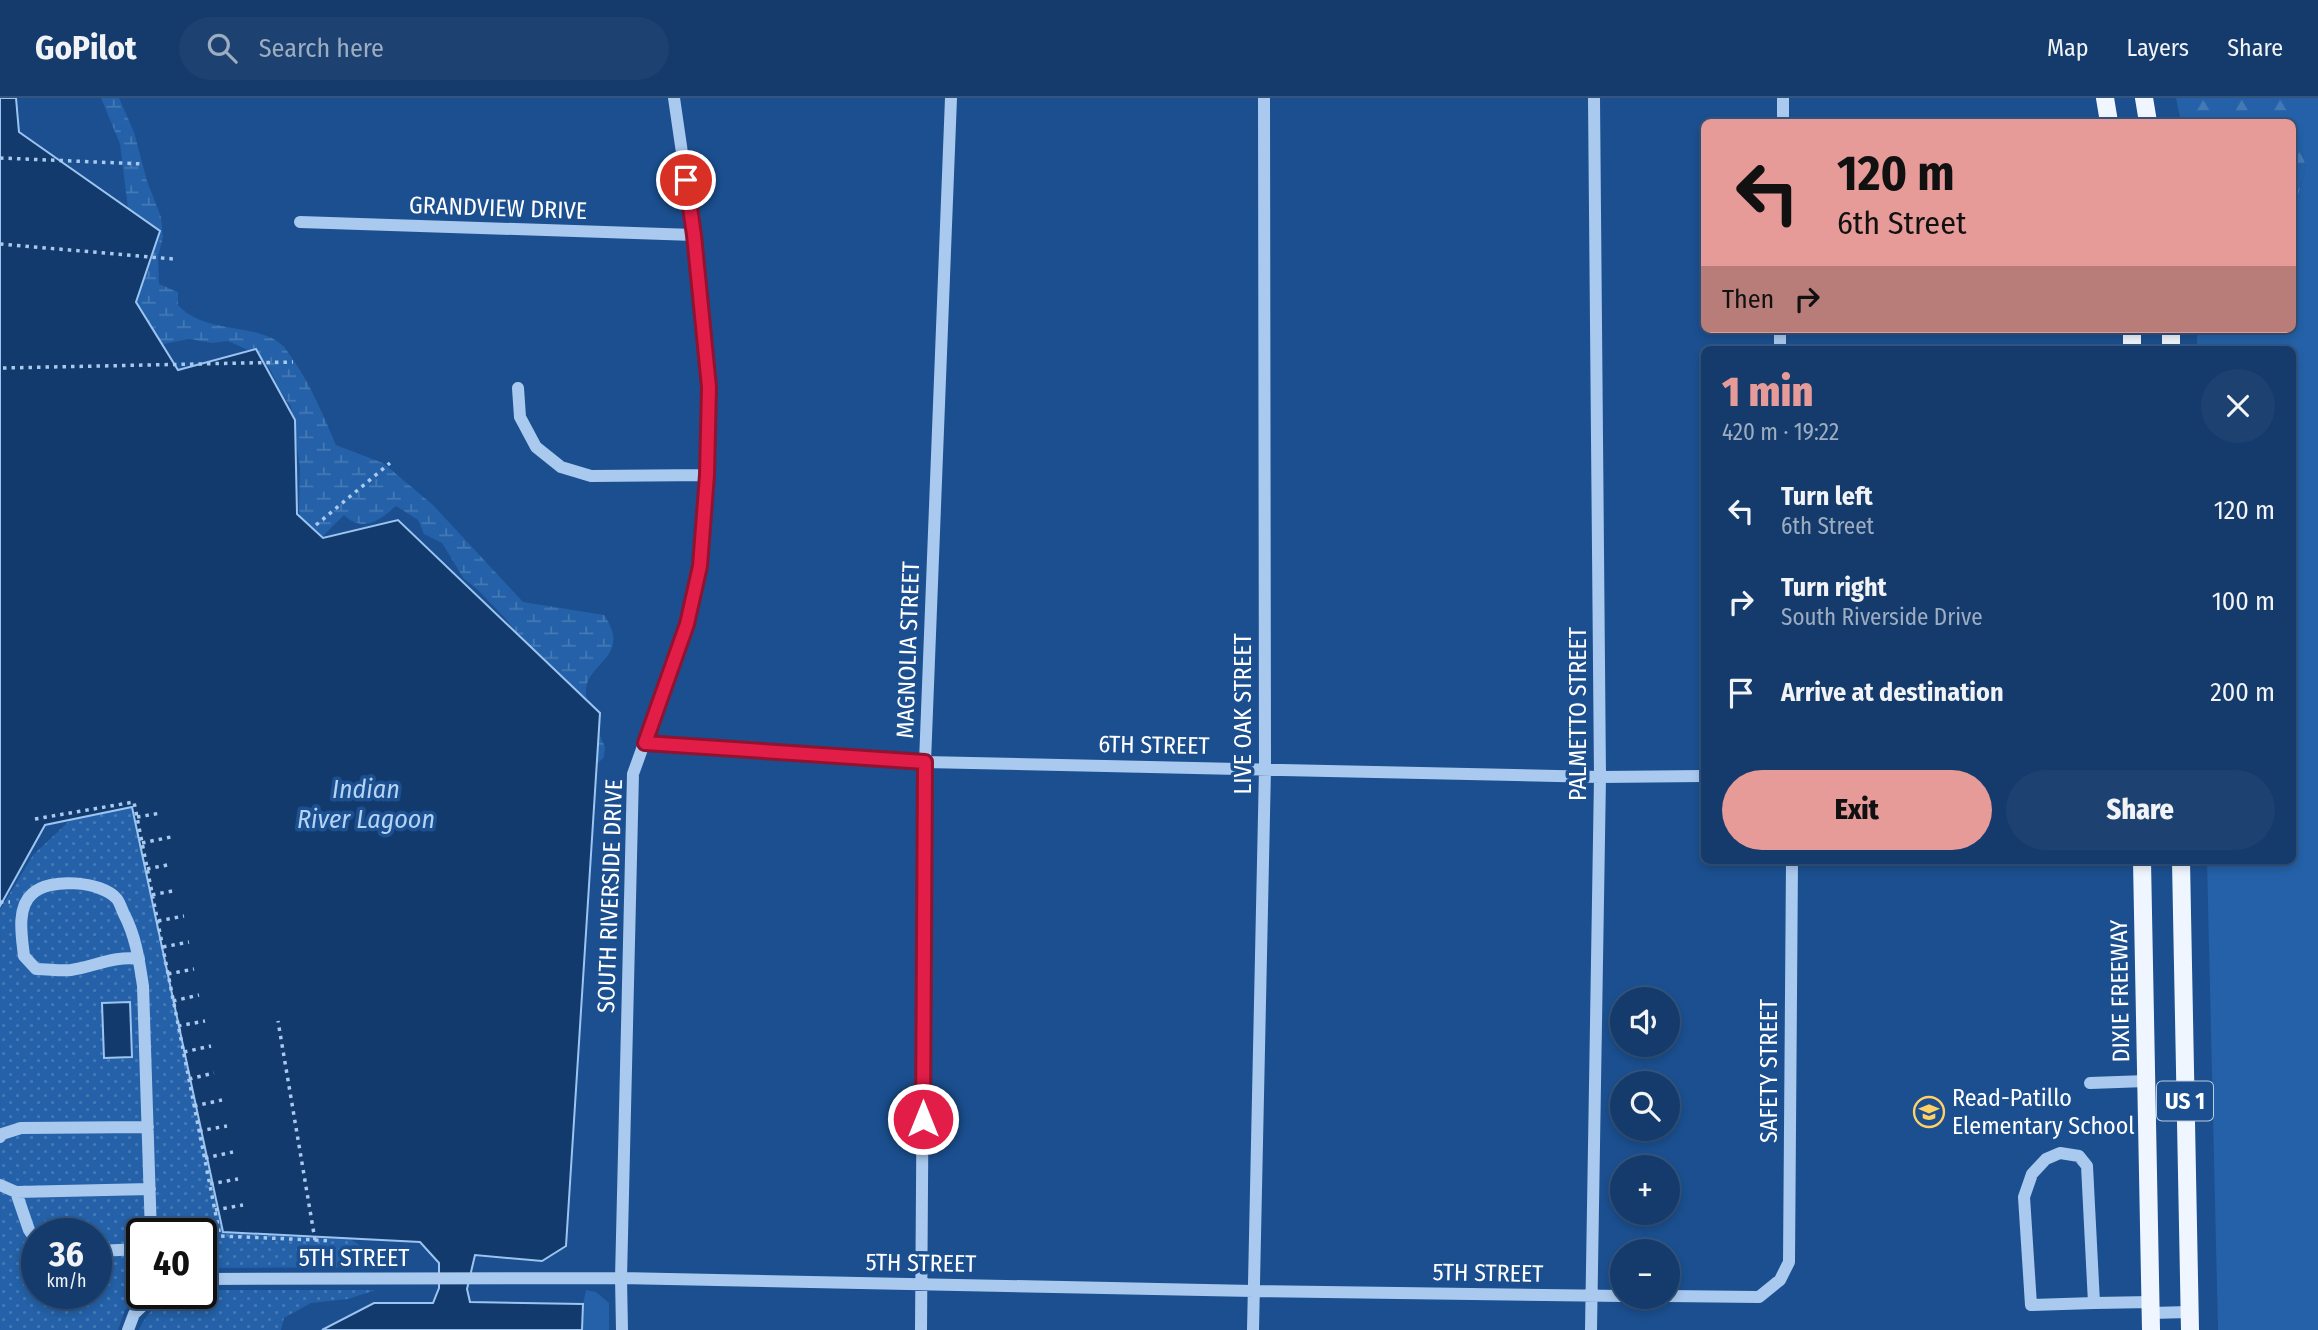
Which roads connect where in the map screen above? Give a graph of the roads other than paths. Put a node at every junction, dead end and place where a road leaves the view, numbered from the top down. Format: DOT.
graph roads {
  1 [pos="674,98"];
  2 [pos="951,98"];
  3 [pos="1264,98"];
  4 [pos="1594,98"];
  5 [pos="1783,98"];
  6 [pos="2105,98"];
  7 [pos="2144,98"];
  8 [pos="1783,119"];
  9 [pos="2108,119"];
  10 [pos="2148,119"];
  11 [pos="300,222"];
  12 [pos="694,235"];
  13 [pos="518,388"];
  14 [pos="707,475"];
  15 [pos="645,743"];
  16 [pos="925,762"];
  17 [pos="1265,768"];
  18 [pos="1701,776"];
  19 [pos="1600,777"];
  20 [pos="1792,864"];
  21 [pos="2142,864"];
  22 [pos="2181,864"];
  23 [pos="139,959"];
  24 [pos="2146,1081"];
  25 [pos="2090,1083"];
  26 [pos="148,1127"];
  27 [pos="0,1137"];
  28 [pos="0,1185"];
  29 [pos="150,1189"];
  30 [pos="16,1192"];
  31 [pos="25,1218"];
  32 [pos="151,1218"];
  33 [pos="621,1278"];
  34 [pos="217,1279"];
  35 [pos="921,1284"];
  36 [pos="1253,1291"];
  37 [pos="1592,1296"];
  38 [pos="1610,1296"];
  39 [pos="1680,1296"];
  40 [pos="2094,1303"];
  41 [pos="139,1309"];
  42 [pos="2151,1315"];
  43 [pos="2189,1321"];
  44 [pos="128,1330"];
  45 [pos="622,1330"];
  46 [pos="921,1330"];
  47 [pos="1253,1330"];
  48 [pos="1591,1330"];
  1 -- 12 [label="street, SOUTH RIVERSIDE DRIVE"];
  2 -- 16 [label="street, MAGNOLIA STREET"];
  3 -- 17 [label="street, LIVE OAK STREET"];
  4 -- 19 [label="street, PALMETTO STREET"];
  5 -- 8 [label="street"];
  6 -- 9 [label="main road"];
  7 -- 10 [label="main road"];
  11 -- 12 [label="street, GRANDVIEW DRIVE"];
  12 -- 14 [label="street, SOUTH RIVERSIDE DRIVE"];
  13 -- 14 [label="street"];
  14 -- 15 [label="street, SOUTH RIVERSIDE DRIVE"];
  15 -- 16 [label="street, 6TH STREET"];
  15 -- 33 [label="street, SOUTH RIVERSIDE DRIVE"];
  16 -- 17 [label="street, 6TH STREET"];
  16 -- 35 [label="street, MAGNOLIA STREET"];
  17 -- 19 [label="street, 6TH STREET"];
  17 -- 36 [label="street, LIVE OAK STREET"];
  18 -- 19 [label="street, 6TH STREET"];
  19 -- 37 [label="street, PALMETTO STREET"];
  20 -- 39 [label="street, SAFETY STREET"];
  21 -- 24 [label="main road, DIXIE FREEWAY / US 1"];
  22 -- 43 [label="main road, US 1"];
  23 -- 23 [label="street"];
  23 -- 26 [label="street"];
  24 -- 25 [label="street"];
  24 -- 42 [label="main road, DIXIE FREEWAY / US 1"];
  26 -- 27 [label="street"];
  26 -- 29 [label="street"];
  28 -- 30 [label="street"];
  29 -- 30 [label="street"];
  29 -- 32 [label="street"];
  30 -- 31 [label="street"];
  33 -- 34 [label="street, 5TH STREET"];
  33 -- 35 [label="street, 5TH STREET"];
  33 -- 45 [label="street, SOUTH RIVERSIDE DRIVE"];
  35 -- 36 [label="street, 5TH STREET"];
  35 -- 46 [label="street, MAGNOLIA STREET"];
  36 -- 37 [label="street, 5TH STREET"];
  36 -- 47 [label="street, LIVE OAK STREET"];
  37 -- 38 [label="street, 5TH STREET"];
  37 -- 48 [label="street, PALMETTO STREET"];
  40 -- 40 [label="street"];
  40 -- 42 [label="street"];
  41 -- 44 [label="street"];
  42 -- 43 [label="street"];
}
